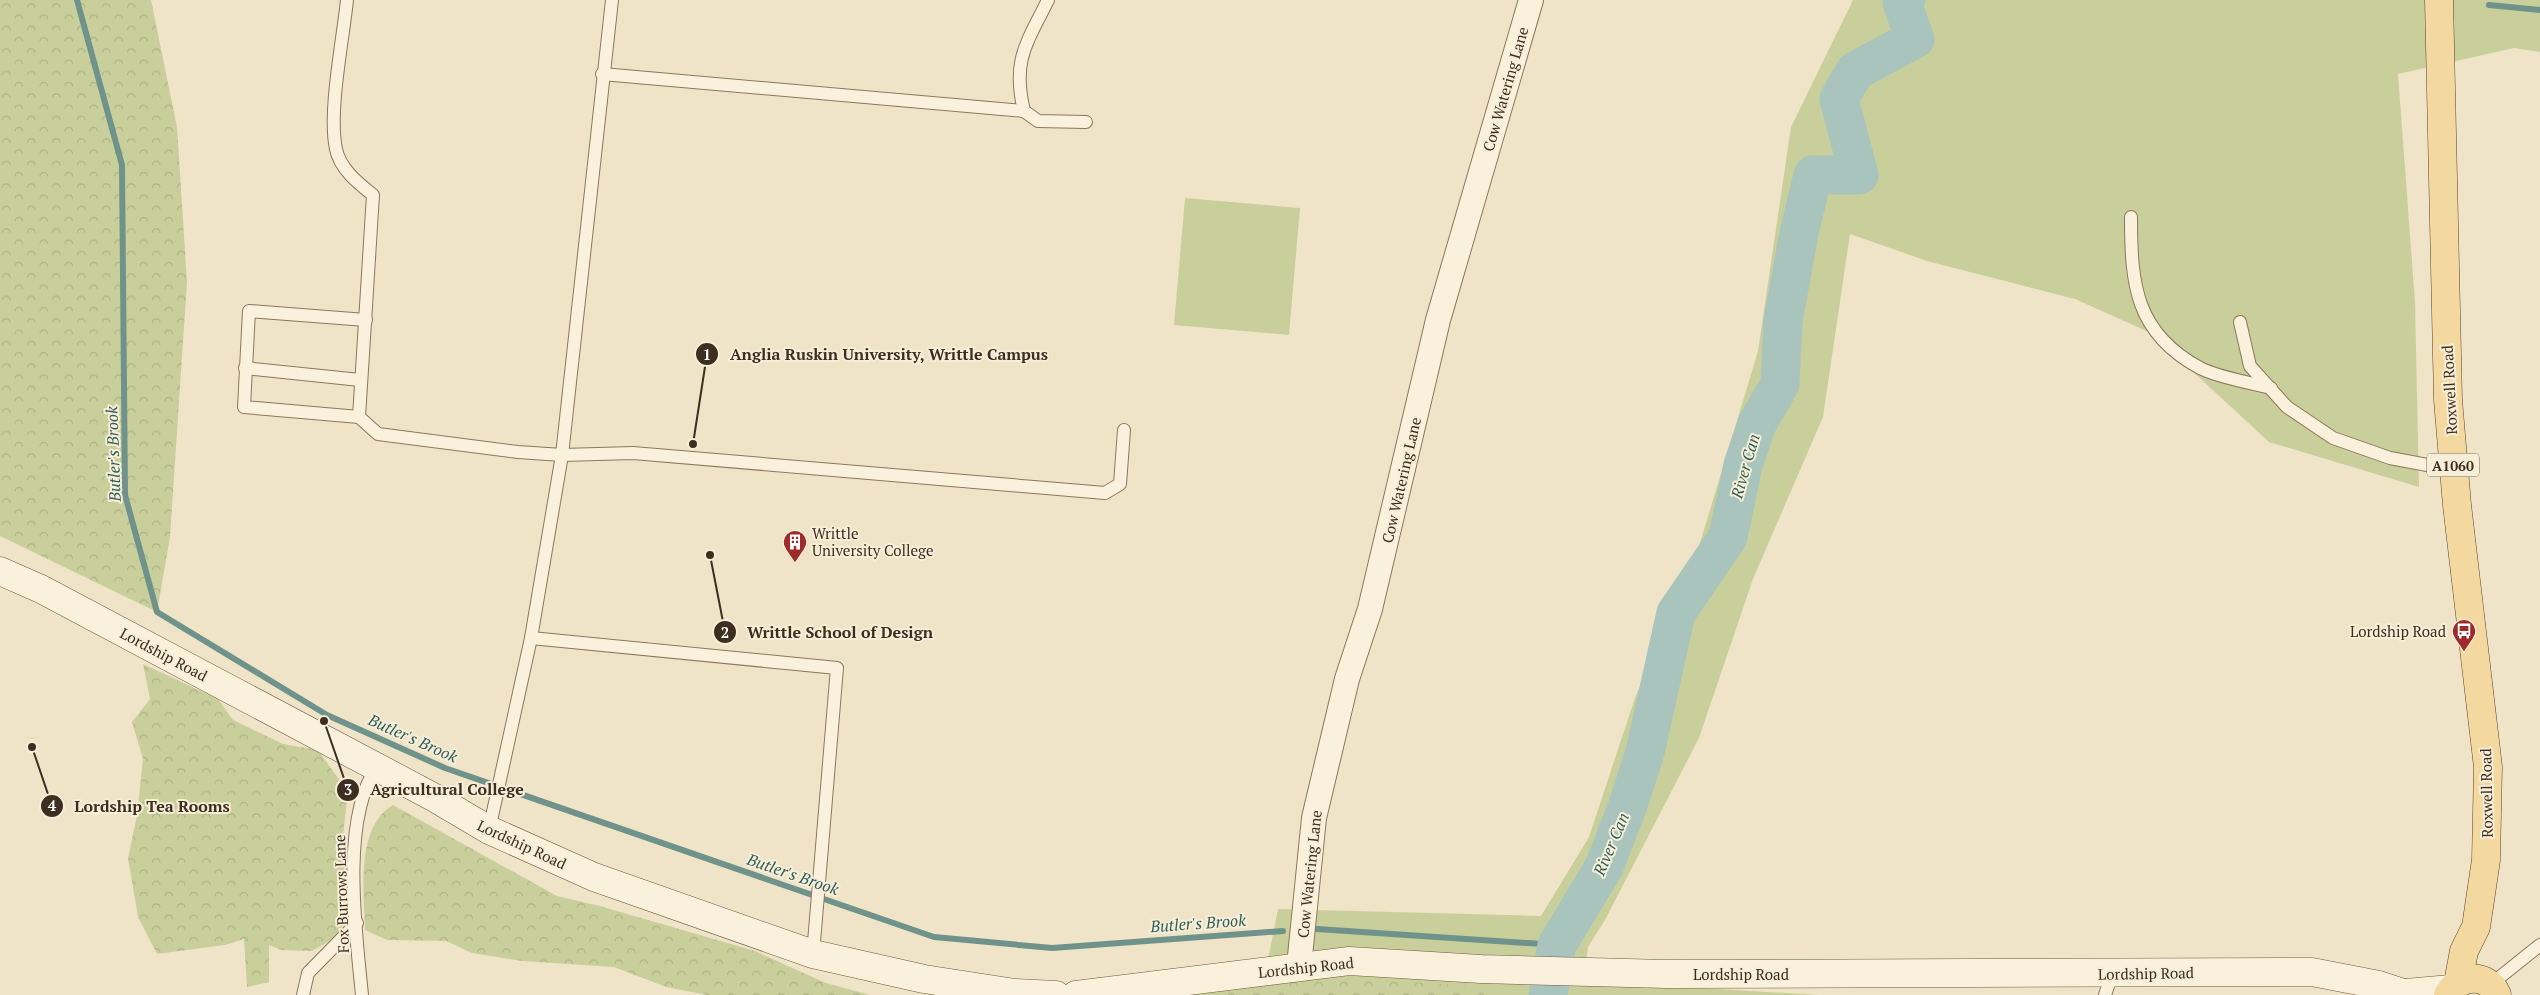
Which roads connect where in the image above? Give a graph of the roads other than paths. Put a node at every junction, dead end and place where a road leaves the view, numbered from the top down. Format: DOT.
graph roads {
  1 [pos="347,0"];
  2 [pos="612,0"];
  3 [pos="1048,0"];
  4 [pos="1531,0"];
  5 [pos="2439,0"];
  6 [pos="602,74"];
  7 [pos="1024,111"];
  8 [pos="1086,122"];
  9 [pos="2132,218"];
  10 [pos="366,320"];
  11 [pos="2240,322"];
  12 [pos="245,368"];
  13 [pos="360,380"];
  14 [pos="2271,388"];
  15 [pos="359,417"];
  16 [pos="1124,430"];
  17 [pos="562,455"];
  18 [pos="2454,470"];
  19 [pos="0,571"];
  20 [pos="531,638"];
  21 [pos="377,767"];
  22 [pos="489,830"];
  23 [pos="357,923"];
  24 [pos="2476,927"];
  25 [pos="2540,945"];
  26 [pos="813,954"];
  27 [pos="1299,966"];
  28 [pos="2109,985"];
  29 [pos="2492,988"];
  30 [pos="2452,989"];
  31 [pos="2407,994"];
  32 [pos="303,995"];
  33 [pos="362,995"];
  34 [pos="1056,995"];
  35 [pos="1076,995"];
  1 -- 10 [label="lane"];
  2 -- 6 [label="lane"];
  3 -- 7 [label="lane"];
  4 -- 27 [label="street, Cow Watering Lane"];
  5 -- 18 [label="main road, Roxwell Road / A1060"];
  6 -- 7 [label="lane"];
  6 -- 17 [label="lane"];
  7 -- 8 [label="lane"];
  9 -- 14 [label="lane"];
  10 -- 12 [label="lane"];
  10 -- 13 [label="lane"];
  11 -- 14 [label="lane"];
  12 -- 13 [label="lane"];
  12 -- 15 [label="lane"];
  13 -- 15 [label="lane"];
  14 -- 18 [label="lane"];
  15 -- 17 [label="lane"];
  16 -- 17 [label="lane"];
  17 -- 20 [label="lane"];
  18 -- 24 [label="main road, Roxwell Road / A1060"];
  19 -- 21 [label="street, Lordship Road"];
  20 -- 22 [label="lane"];
  20 -- 26 [label="lane"];
  21 -- 22 [label="street, Lordship Road"];
  21 -- 23 [label="lane, Fox Burrows Lane"];
  22 -- 26 [label="street, Lordship Road"];
  23 -- 32 [label="lane"];
  23 -- 33 [label="lane, Fox Burrows Lane"];
  24 -- 29 [label="main road, Roxwell Road / A1060"];
  24 -- 30 [label="main road, Roxwell Road / A1060"];
  25 -- 29 [label="lane"];
  26 -- 34 [label="street, Lordship Road"];
  27 -- 28 [label="street, Lordship Road"];
  27 -- 35 [label="street, Lordship Road"];
  28 -- 31 [label="street, Lordship Road"];
  29 -- 30 [label="main road"];
  30 -- 31 [label="street, Lordship Road"];
}
